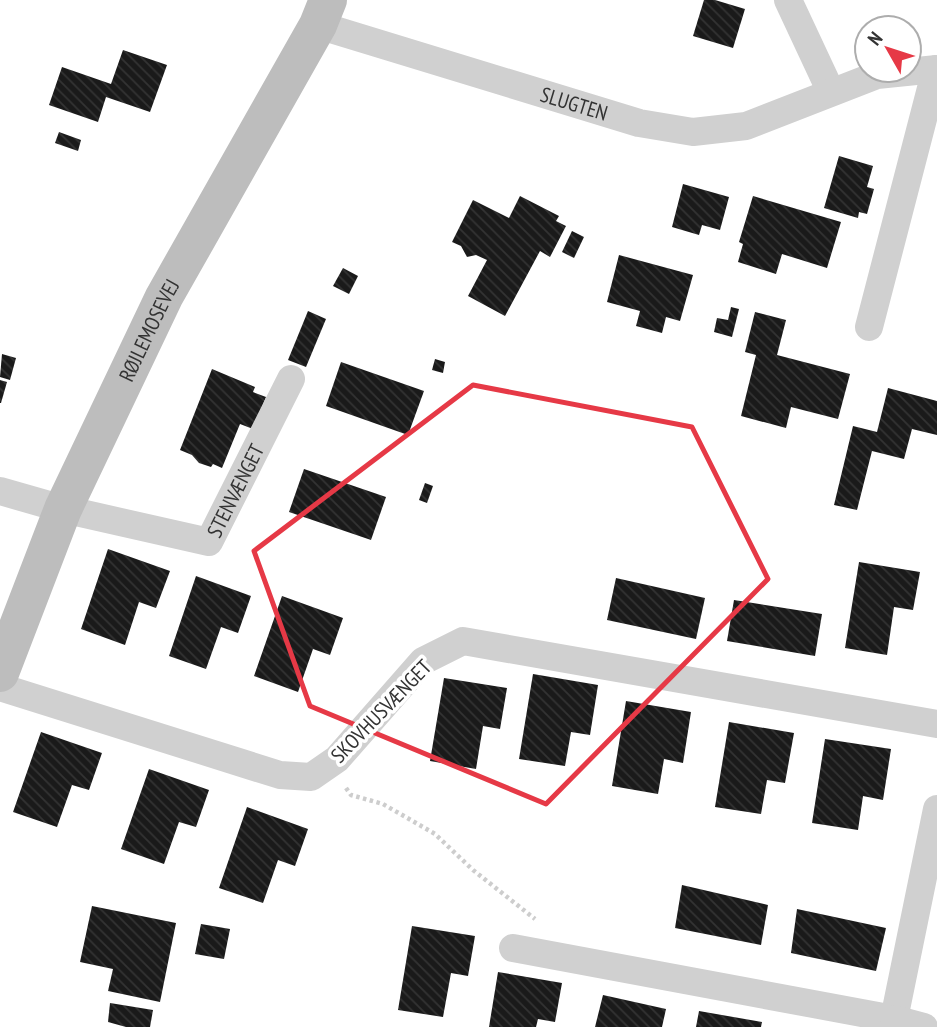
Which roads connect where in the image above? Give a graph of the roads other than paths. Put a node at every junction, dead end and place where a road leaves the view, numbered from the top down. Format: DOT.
graph roads {
  1 [pos="788,0"];
  2 [pos="323,12"];
  3 [pos="937,69"];
  4 [pos="831,92"];
  5 [pos="869,327"];
  6 [pos="291,379"];
  7 [pos="0,491"];
  8 [pos="63,509"];
  9 [pos="0,673"];
  10 [pos="0,687"];
  11 [pos="937,724"];
  12 [pos="937,809"];
  13 [pos="513,948"];
  14 [pos="894,1019"];
  15 [pos="924,1027"];
  1 -- 4 [label="street"];
  2 -- 4 [label="street, SLUGTEN"];
  2 -- 8 [label="street, RØJLEMOSEVEJ"];
  3 -- 4 [label="street, SLUGTEN"];
  3 -- 5 [label="street, SLUGTEN"];
  6 -- 8 [label="street, STENVÆNGET"];
  7 -- 8 [label="street"];
  8 -- 9 [label="street, RØJLEMOSEVEJ"];
  10 -- 11 [label="street, SKOVHUSVÆNGET"];
  12 -- 14 [label="street"];
  13 -- 14 [label="street"];
  14 -- 15 [label="street"];
}
